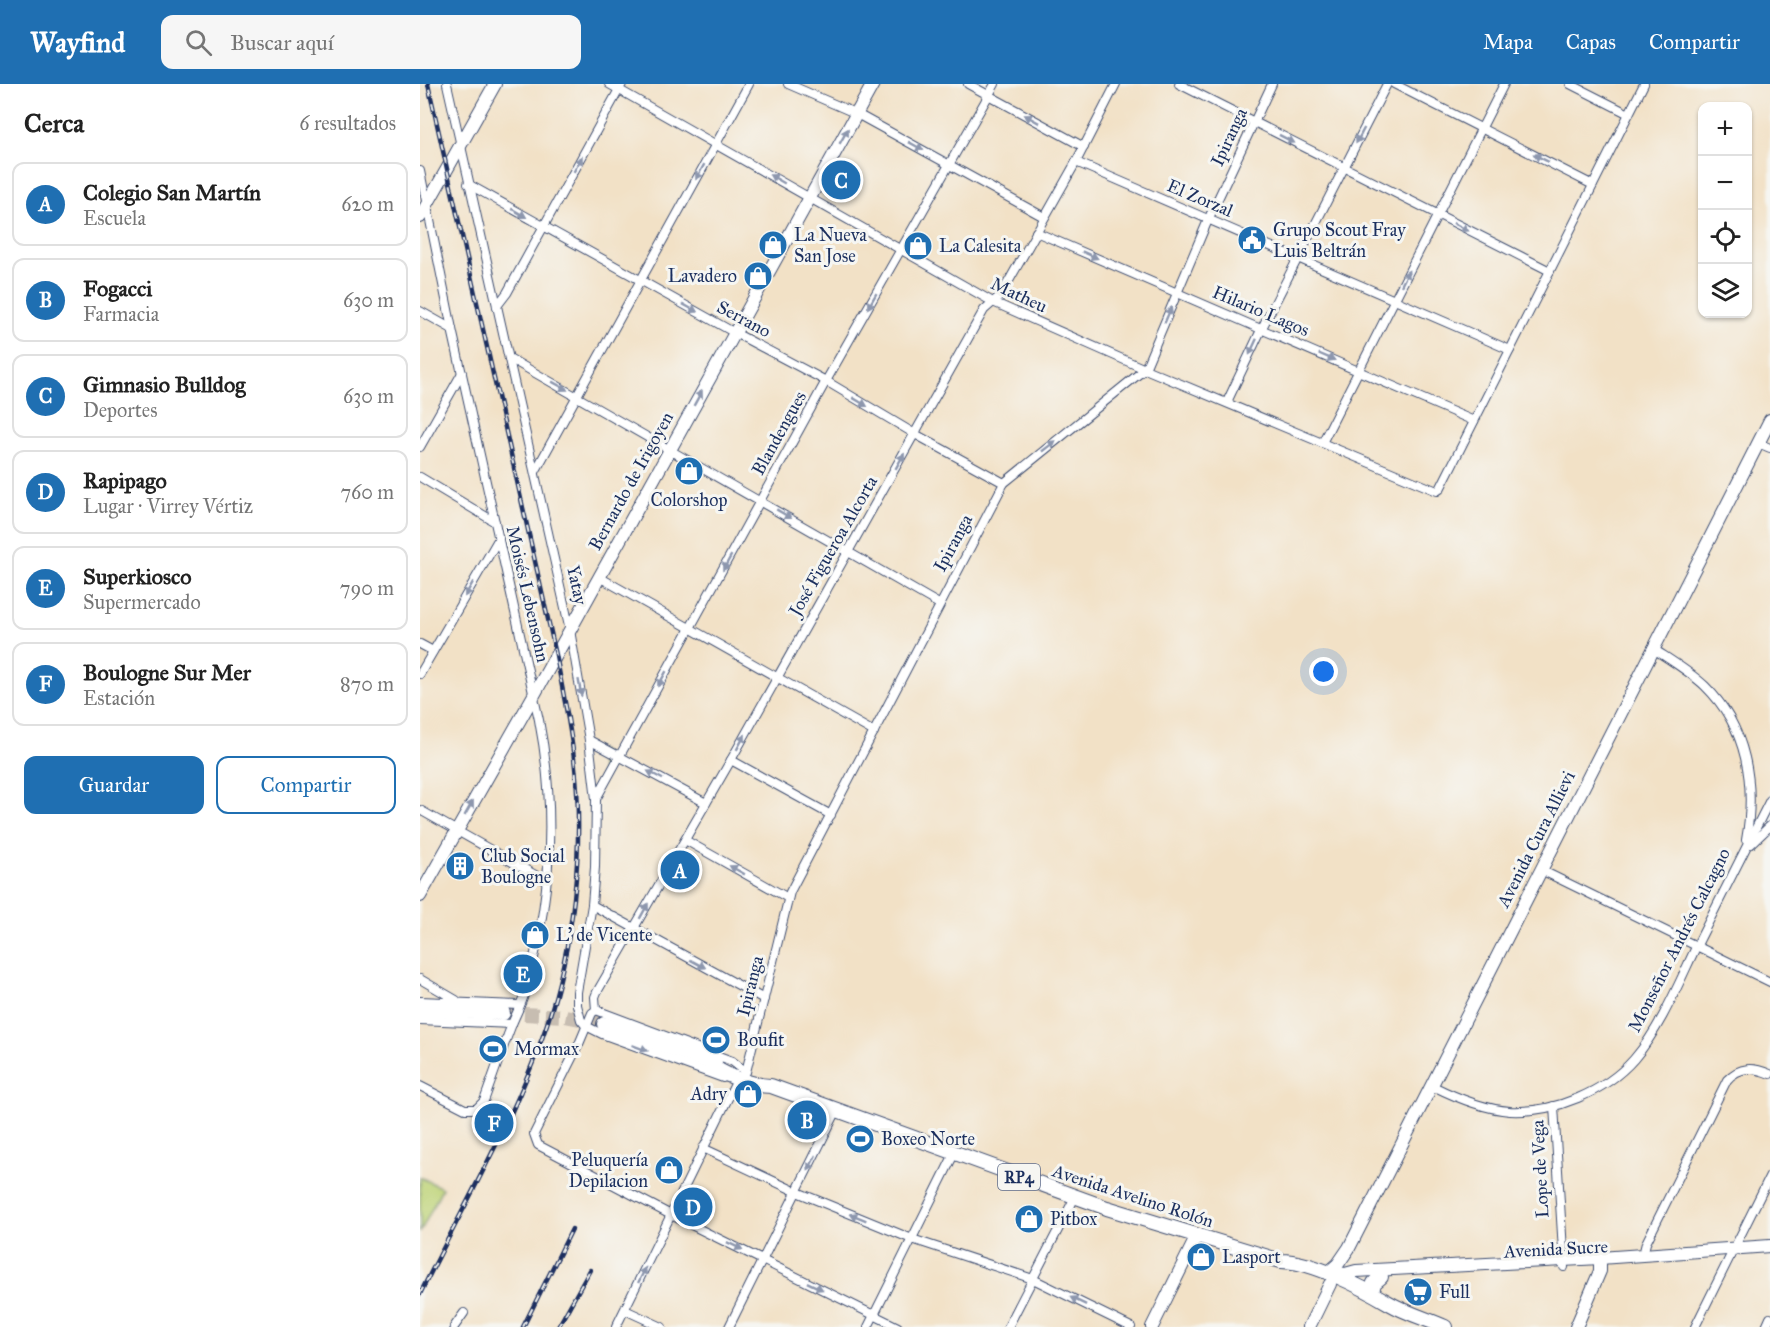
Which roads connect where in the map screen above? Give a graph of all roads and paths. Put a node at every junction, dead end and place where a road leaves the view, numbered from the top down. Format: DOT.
graph roads {
  1 [pos="447,84"];
  2 [pos="495,84"];
  3 [pos="609,84"];
  4 [pos="749,84"];
  5 [pos="788,84"];
  6 [pos="873,84"];
  7 [pos="968,84"];
  8 [pos="994,84"];
  9 [pos="1116,84"];
  10 [pos="1179,84"];
  11 [pos="1272,84"];
  12 [pos="1387,84"];
  13 [pos="1394,84"];
  14 [pos="1504,84"];
  15 [pos="1570,84"];
  16 [pos="1644,84"];
  17 [pos="621,87"];
  18 [pos="988,95"];
  19 [pos="857,114"];
  20 [pos="1629,114"];
  21 [pos="1254,122"];
  22 [pos="1482,127"];
  23 [pos="716,144"];
  24 [pos="460,147"];
  25 [pos="1084,147"];
  26 [pos="1076,162"];
  27 [pos="950,164"];
  28 [pos="1343,167"];
  29 [pos="420,171"];
  30 [pos="468,184"];
  31 [pos="1593,184"];
  32 [pos="809,197"];
  33 [pos="428,204"];
  34 [pos="1437,214"];
  35 [pos="420,217"];
  36 [pos="1044,217"];
  37 [pos="1208,220"];
  38 [pos="543,227"];
  39 [pos="1036,232"];
  40 [pos="901,250"];
  41 [pos="1298,258"];
  42 [pos="1550,271"];
  43 [pos="640,280"];
  44 [pos="1177,294"];
  45 [pos="1394,300"];
  46 [pos="993,302"];
  47 [pos="497,306"];
  48 [pos="420,310"];
  49 [pos="452,329"];
  50 [pos="1262,330"];
  51 [pos="735,333"];
  52 [pos="1510,350"];
  53 [pos="509,358"];
  54 [pos="1145,369"];
  55 [pos="1359,371"];
  56 [pos="462,373"];
  57 [pos="826,381"];
  58 [pos="576,396"];
  59 [pos="1227,402"];
  60 [pos="1770,420"];
  61 [pos="1474,421"];
  62 [pos="915,434"];
  63 [pos="1322,443"];
  64 [pos="1764,446"];
  65 [pos="420,447"];
  66 [pos="669,449"];
  67 [pos="535,472"];
  68 [pos="420,477"];
  69 [pos="1004,483"];
  70 [pos="761,501"];
  71 [pos="495,522"];
  72 [pos="498,538"];
  73 [pos="847,552"];
  74 [pos="599,577"];
  75 [pos="939,604"];
  76 [pos="691,628"];
  77 [pos="570,630"];
  78 [pos="420,644"];
  79 [pos="1652,648"];
  80 [pos="433,651"];
  81 [pos="420,674"];
  82 [pos="778,676"];
  83 [pos="534,695"];
  84 [pos="874,732"];
  85 [pos="589,740"];
  86 [pos="619,756"];
  87 [pos="731,760"];
  88 [pos="596,799"];
  89 [pos="1770,800"];
  90 [pos="706,803"];
  91 [pos="420,810"];
  92 [pos="831,815"];
  93 [pos="1770,826"];
  94 [pos="457,830"];
  95 [pos="685,840"];
  96 [pos="1745,850"];
  97 [pos="1541,870"];
  98 [pos="546,881"];
  99 [pos="420,896"];
  100 [pos="788,898"];
  101 [pos="592,905"];
  102 [pos="634,929"];
  103 [pos="1697,945"];
  104 [pos="420,979"];
  105 [pos="1770,982"];
  106 [pos="764,999"];
  107 [pos="420,1001"];
  108 [pos="459,1001"];
  109 [pos="519,1005"];
  110 [pos="420,1010"];
  111 [pos="596,1010"];
  112 [pos="508,1019"];
  113 [pos="420,1020"];
  114 [pos="604,1024"];
  115 [pos="586,1026"];
  116 [pos="1770,1074"];
  117 [pos="741,1078"];
  118 [pos="420,1086"];
  119 [pos="1433,1086"];
  120 [pos="1554,1106"];
  121 [pos="837,1110"];
  122 [pos="703,1148"];
  123 [pos="954,1154"];
  124 [pos="1770,1176"];
  125 [pos="797,1192"];
  126 [pos="1075,1197"];
  127 [pos="671,1215"];
  128 [pos="1197,1236"];
  129 [pos="912,1239"];
  130 [pos="1770,1246"];
  131 [pos="1732,1252"];
  132 [pos="1770,1252"];
  133 [pos="1344,1255"];
  134 [pos="1642,1255"];
  135 [pos="762,1260"];
  136 [pos="1601,1262"];
  137 [pos="1564,1263"];
  138 [pos="1350,1272"];
  139 [pos="1326,1275"];
  140 [pos="1381,1277"];
  141 [pos="1033,1279"];
  142 [pos="1372,1292"];
  143 [pos="1390,1303"];
  144 [pos="625,1310"];
  145 [pos="464,1312"];
  146 [pos="874,1315"];
  147 [pos="1770,1318"];
  148 [pos="454,1327"];
  149 [pos="616,1327"];
  150 [pos="662,1327"];
  151 [pos="729,1327"];
  152 [pos="868,1327"];
  153 [pos="898,1327"];
  154 [pos="1008,1327"];
  155 [pos="1131,1327"];
  156 [pos="1152,1327"];
  157 [pos="1309,1327"];
  158 [pos="1445,1327"];
  159 [pos="1576,1327"];
  160 [pos="1695,1327"];
  161 [pos="1766,1327"];
  1 -- 24 [label="street, Yatay"];
  2 -- 24 [label="street"];
  3 -- 17 [label="street, Matheu"];
  4 -- 23 [label="street"];
  5 -- 19 [label="street"];
  6 -- 19 [label="street, Bernardo de Irigoyen"];
  7 -- 18 [label="street"];
  8 -- 18 [label="street, Blandengues"];
  9 -- 25 [label="street, José Figueroa Alcorta"];
  10 -- 21 [label="street"];
  11 -- 21 [label="street, Ipiranga"];
  12 -- 28 [label="street, one-way"];
  13 -- 22 [label="street"];
  14 -- 22 [label="street"];
  15 -- 20 [label="street"];
  16 -- 20 [label="street"];
  17 -- 23 [label="street, Matheu"];
  38 -- 17 [label="street, one-way"];
  25 -- 18 [label="street, one-way"];
  18 -- 27 [label="street, Blandengues"];
  19 -- 27 [label="street, one-way"];
  32 -- 19 [label="street, Bernardo de Irigoyen, one-way"];
  20 -- 31 [label="street"];
  21 -- 28 [label="street, one-way"];
  21 -- 37 [label="street, Ipiranga"];
  31 -- 22 [label="street, one-way"];
  22 -- 34 [label="street"];
  32 -- 23 [label="street, Matheu, one-way"];
  23 -- 43 [label="street, one-way"];
  24 -- 30 [label="street, Yatay"];
  24 -- 33 [label="street"];
  25 -- 26 [label="street, José Figueroa Alcorta"];
  26 -- 36 [label="street, José Figueroa Alcorta"];
  26 -- 37 [label="street, El Zorzal"];
  27 -- 36 [label="street"];
  27 -- 40 [label="street, Blandengues"];
  28 -- 34 [label="street"];
  28 -- 41 [label="street"];
  29 -- 33 [label="street, Moisés Lebensohn"];
  30 -- 38 [label="street, Serrano, one-way"];
  30 -- 47 [label="street, Yatay"];
  31 -- 42 [label="street"];
  32 -- 40 [label="street, Matheu"];
  32 -- 51 [label="street, Bernardo de Irigoyen"];
  33 -- 35 [label="street"];
  33 -- 49 [label="street, Moisés Lebensohn"];
  34 -- 42 [label="street, one-way"];
  45 -- 34 [label="street, one-way"];
  36 -- 39 [label="street, José Figueroa Alcorta"];
  37 -- 41 [label="street, El Zorzal"];
  37 -- 44 [label="street, Ipiranga"];
  38 -- 43 [label="street, Serrano"];
  38 -- 47 [label="street"];
  39 -- 44 [label="street, Hilario Lagos, one-way"];
  39 -- 46 [label="street, José Figueroa Alcorta"];
  40 -- 46 [label="street, Matheu"];
  40 -- 57 [label="street, Blandengues, one-way"];
  41 -- 45 [label="street, El Zorzal"];
  41 -- 50 [label="street"];
  42 -- 52 [label="street"];
  43 -- 51 [label="street, Serrano, one-way"];
  43 -- 58 [label="street"];
  44 -- 50 [label="street, Hilario Lagos"];
  54 -- 44 [label="street, Ipiranga, one-way"];
  45 -- 52 [label="street, El Zorzal"];
  45 -- 55 [label="street"];
  46 -- 54 [label="street, Matheu"];
  46 -- 62 [label="street, José Figueroa Alcorta"];
  47 -- 53 [label="street, Yatay"];
  48 -- 49 [label="street"];
  49 -- 56 [label="street, Moisés Lebensohn"];
  50 -- 55 [label="street, Hilario Lagos, one-way"];
  50 -- 59 [label="street, one-way"];
  51 -- 57 [label="street, Serrano"];
  66 -- 51 [label="street, Bernardo de Irigoyen, one-way"];
  52 -- 61 [label="street"];
  53 -- 58 [label="street, one-way"];
  53 -- 67 [label="street, Yatay"];
  54 -- 59 [label="street, Matheu"];
  69 -- 54 [label="street, Ipiranga, one-way"];
  55 -- 61 [label="street, Hilario Lagos"];
  55 -- 63 [label="street"];
  56 -- 65 [label="street"];
  56 -- 71 [label="street, Moisés Lebensohn"];
  57 -- 62 [label="street, Serrano, one-way"];
  57 -- 70 [label="street, Blandengues"];
  58 -- 66 [label="street"];
  58 -- 67 [label="street"];
  59 -- 63 [label="street, Matheu"];
  60 -- 64 [label="street, Avenida Cura Allievi"];
  61 -- 63 [label="street, Matheu"];
  62 -- 69 [label="street, Serrano"];
  73 -- 62 [label="street, José Figueroa Alcorta, one-way"];
  64 -- 79 [label="street, Avenida Cura Allievi"];
  66 -- 70 [label="street"];
  66 -- 74 [label="street, Bernardo de Irigoyen"];
  67 -- 77 [label="street, Yatay"];
  68 -- 71 [label="street"];
  69 -- 75 [label="street, Ipiranga"];
  70 -- 73 [label="street, one-way"];
  70 -- 76 [label="street, Blandengues, one-way"];
  71 -- 72 [label="street, Moisés Lebensohn"];
  72 -- 80 [label="street, one-way"];
  72 -- 83 [label="street, Moisés Lebensohn"];
  73 -- 75 [label="street"];
  73 -- 82 [label="street, José Figueroa Alcorta"];
  74 -- 76 [label="street"];
  74 -- 77 [label="street, Bernardo de Irigoyen"];
  75 -- 84 [label="street, Ipiranga"];
  76 -- 82 [label="street"];
  76 -- 86 [label="street, Blandengues, one-way"];
  77 -- 83 [label="street, Bernardo de Irigoyen"];
  77 -- 85 [label="street, Yatay, one-way"];
  78 -- 80 [label="street"];
  79 -- 96 [label="street"];
  79 -- 97 [label="street, Avenida Cura Allievi"];
  80 -- 81 [label="street"];
  82 -- 84 [label="street"];
  87 -- 82 [label="street, José Figueroa Alcorta, one-way"];
  94 -- 83 [label="street, Bernardo de Irigoyen, one-way"];
  83 -- 98 [label="street, Moisés Lebensohn"];
  84 -- 92 [label="street, Ipiranga"];
  85 -- 86 [label="street"];
  85 -- 88 [label="street, Yatay"];
  86 -- 88 [label="street, Blandengues"];
  90 -- 86 [label="street, one-way"];
  87 -- 90 [label="street, José Figueroa Alcorta"];
  87 -- 92 [label="street"];
  88 -- 101 [label="street, Yatay"];
  89 -- 96 [label="street, Monseñor Andrés Calcagno"];
  90 -- 95 [label="street, José Figueroa Alcorta"];
  91 -- 94 [label="street"];
  92 -- 100 [label="street, Ipiranga"];
  93 -- 96 [label="street"];
  94 -- 98 [label="street"];
  94 -- 99 [label="street, Bernardo de Irigoyen"];
  100 -- 95 [label="street, one-way"];
  102 -- 95 [label="street, José Figueroa Alcorta, one-way"];
  96 -- 103 [label="street, Monseñor Andrés Calcagno"];
  97 -- 103 [label="street"];
  97 -- 119 [label="street, Avenida Cura Allievi"];
  98 -- 109 [label="street, Moisés Lebensohn"];
  100 -- 106 [label="street, Ipiranga"];
  101 -- 102 [label="street"];
  101 -- 115 [label="street, Yatay"];
  102 -- 106 [label="street, one-way"];
  102 -- 111 [label="street, José Figueroa Alcorta"];
  103 -- 105 [label="street"];
  103 -- 120 [label="street, Monseñor Andrés Calcagno"];
  104 -- 108 [label="street"];
  106 -- 117 [label="street, Ipiranga"];
  107 -- 108 [label="street"];
  108 -- 109 [label="street"];
  109 -- 112 [label="street, Moisés Lebensohn"];
  110 -- 112 [label="main road"];
  111 -- 115 [label="street, José Figueroa Alcorta"];
  111 -- 117 [label="street, Avenida Avelino Rolón"];
  112 -- 113 [label="street"];
  112 -- 118 [label="street, Moisés Lebensohn"];
  114 -- 117 [label="main road, Avenida Avelino Rolón / RP4"];
  115 -- 117 [label="street, Avenida Avelino Rolón, one-way"];
  115 -- 127 [label="street, José Figueroa Alcorta"];
  116 -- 134 [label="street"];
  117 -- 121 [label="main road, Avenida Avelino Rolón / RP4"];
  117 -- 122 [label="street, Ipiranga"];
  119 -- 120 [label="street, Monseñor Andrés Calcagno"];
  119 -- 133 [label="street, Avenida Cura Allievi"];
  120 -- 137 [label="street, Lope de Vega"];
  121 -- 123 [label="main road, Avenida Avelino Rolón / RP4"];
  121 -- 125 [label="street, one-way"];
  122 -- 125 [label="street"];
  122 -- 127 [label="street, Ipiranga"];
  123 -- 126 [label="main road, Avenida Avelino Rolón / RP4"];
  123 -- 129 [label="street"];
  124 -- 131 [label="street"];
  129 -- 125 [label="street, one-way"];
  125 -- 135 [label="street"];
  126 -- 128 [label="main road, Avenida Avelino Rolón / RP4"];
  126 -- 141 [label="street"];
  127 -- 135 [label="street, one-way"];
  144 -- 127 [label="street, Ipiranga, one-way"];
  128 -- 139 [label="main road, Avenida Avelino Rolón / RP4"];
  128 -- 156 [label="street"];
  129 -- 141 [label="street"];
  129 -- 146 [label="street"];
  130 -- 131 [label="street, Avenida Sucre"];
  131 -- 132 [label="street, Avenida Sucre"];
  131 -- 134 [label="street, Avenida Sucre"];
  131 -- 136 [label="street, Avenida Sucre"];
  131 -- 160 [label="street"];
  133 -- 138 [label="street"];
  133 -- 139 [label="street, Avenida Cura Allievi"];
  134 -- 136 [label="street, Avenida Sucre"];
  135 -- 146 [label="street, one-way"];
  135 -- 151 [label="street"];
  136 -- 137 [label="street, Avenida Sucre"];
  136 -- 159 [label="street"];
  137 -- 138 [label="street, Avenida Sucre"];
  137 -- 140 [label="street, Avenida Sucre"];
  138 -- 139 [label="street, Avenida Sucre"];
  138 -- 140 [label="street, Avenida Sucre"];
  139 -- 142 [label="main road, Avenida Avelino Rolón / RP4"];
  139 -- 143 [label="main road, Avenida Avelino Rolón / RP4"];
  139 -- 157 [label="street"];
  140 -- 142 [label="main road"];
  141 -- 154 [label="street"];
  155 -- 141 [label="street, one-way"];
  142 -- 143 [label="main road, Avenida Avelino Rolón / RP4"];
  143 -- 158 [label="main road, Avenida Avelino Rolón / RP4"];
  144 -- 149 [label="street, Ipiranga"];
  144 -- 150 [label="street"];
  145 -- 148 [label="street"];
  146 -- 152 [label="street"];
  146 -- 153 [label="street"];
  147 -- 161 [label="street"];
}
